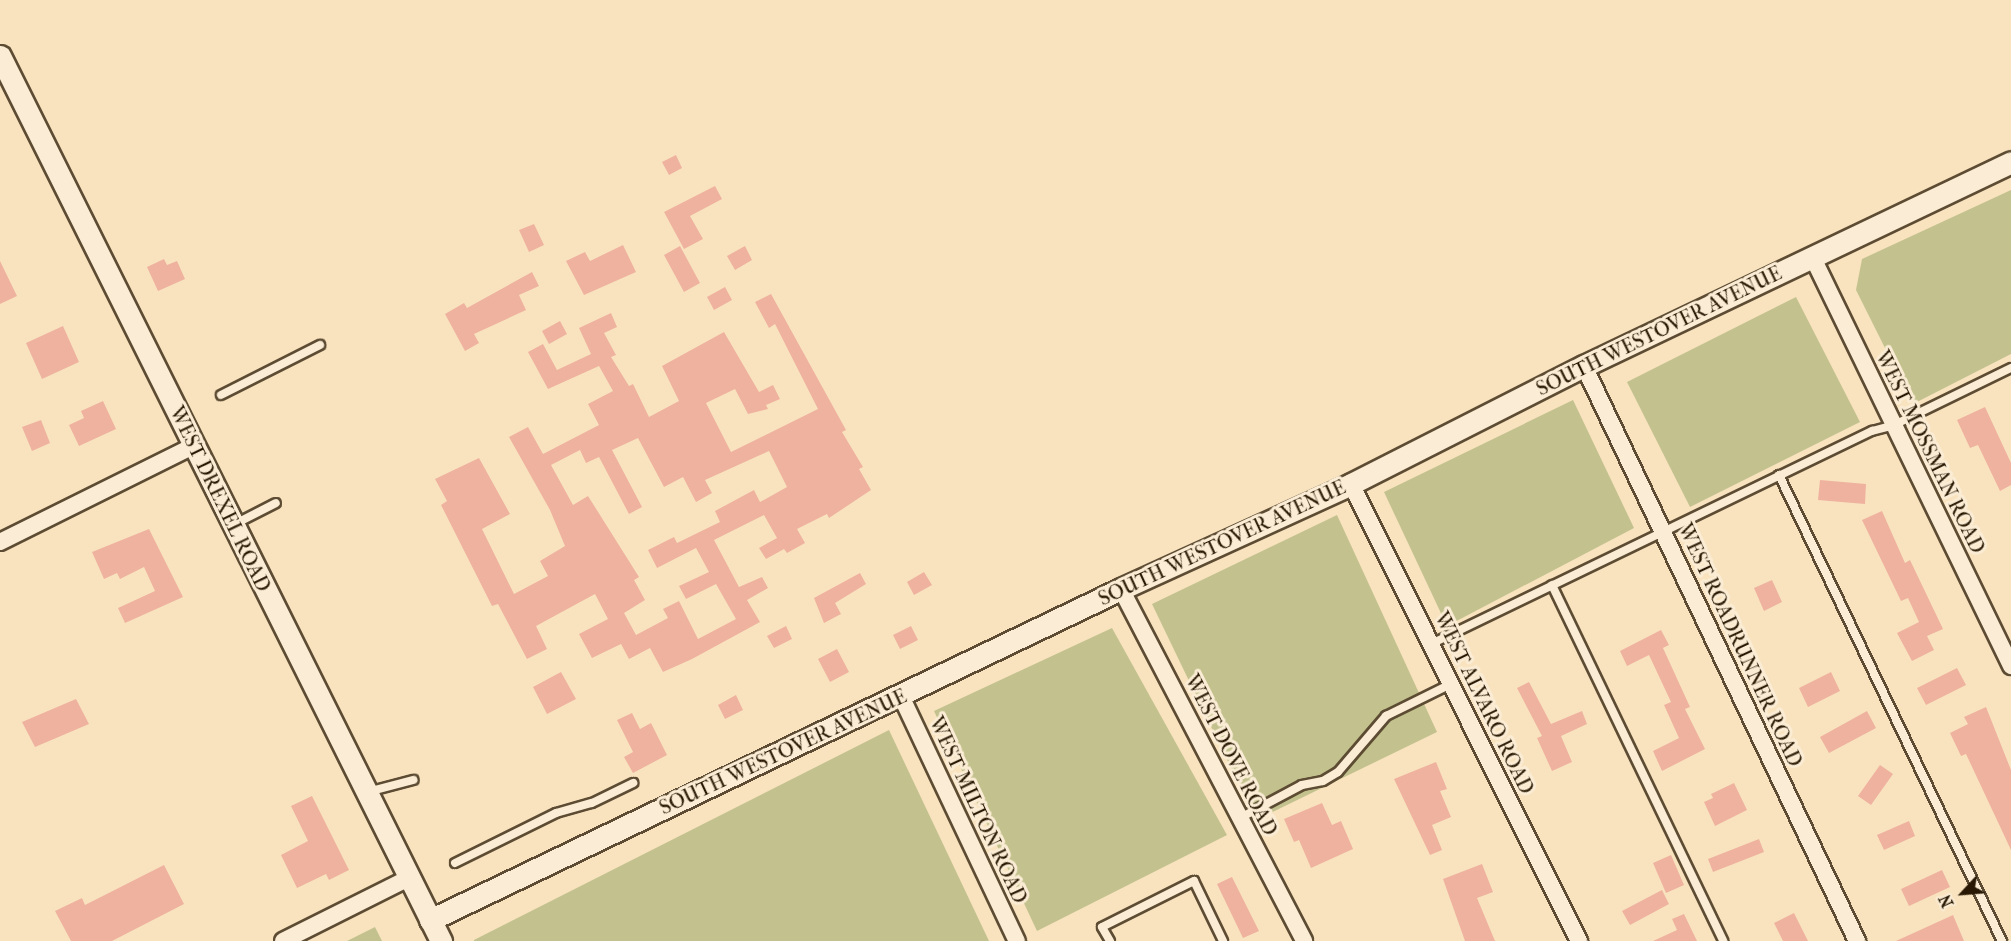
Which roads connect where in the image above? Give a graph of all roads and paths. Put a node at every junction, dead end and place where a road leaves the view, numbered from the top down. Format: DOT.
graph roads {
  1 [pos="0,56"];
  2 [pos="2011,162"];
  3 [pos="1812,256"];
  4 [pos="320,345"];
  5 [pos="1584,366"];
  6 [pos="2010,370"];
  7 [pos="221,395"];
  8 [pos="1894,425"];
  9 [pos="193,446"];
  10 [pos="1779,475"];
  11 [pos="1351,484"];
  12 [pos="276,504"];
  13 [pos="233,525"];
  14 [pos="1662,531"];
  15 [pos="0,542"];
  16 [pos="1552,585"];
  17 [pos="1121,589"];
  18 [pos="1431,644"];
  19 [pos="2011,666"];
  20 [pos="1451,684"];
  21 [pos="901,696"];
  22 [pos="413,780"];
  23 [pos="633,783"];
  24 [pos="366,792"];
  25 [pos="1240,818"];
  26 [pos="455,863"];
  27 [pos="408,878"];
  28 [pos="430,920"];
  29 [pos="282,941"];
  30 [pos="441,941"];
  31 [pos="1017,941"];
  32 [pos="1110,941"];
  33 [pos="1223,941"];
  34 [pos="1304,941"];
  35 [pos="1579,941"];
  36 [pos="1723,941"];
  37 [pos="1857,941"];
  38 [pos="2002,941"];
  1 -- 9 [label="street, WEST DREXEL ROAD"];
  2 -- 3 [label="street, SOUTH WESTOVER AVENUE"];
  3 -- 5 [label="street, SOUTH WESTOVER AVENUE"];
  3 -- 8 [label="street, WEST MOSSMAN ROAD"];
  4 -- 7 [label="lane"];
  5 -- 11 [label="street, SOUTH WESTOVER AVENUE"];
  5 -- 14 [label="street, WEST ROADRUNNER ROAD"];
  6 -- 8 [label="lane"];
  8 -- 10 [label="lane"];
  8 -- 19 [label="street, WEST MOSSMAN ROAD"];
  9 -- 13 [label="street, WEST DREXEL ROAD"];
  9 -- 15 [label="street"];
  10 -- 14 [label="lane"];
  10 -- 38 [label="lane"];
  11 -- 17 [label="street, SOUTH WESTOVER AVENUE"];
  11 -- 18 [label="street, WEST ALVARO ROAD"];
  12 -- 13 [label="lane"];
  13 -- 24 [label="street, WEST DREXEL ROAD"];
  14 -- 16 [label="lane"];
  14 -- 37 [label="street, WEST ROADRUNNER ROAD"];
  16 -- 18 [label="lane"];
  16 -- 36 [label="lane"];
  17 -- 21 [label="street, SOUTH WESTOVER AVENUE"];
  17 -- 25 [label="street, WEST DOVE ROAD"];
  18 -- 20 [label="street, WEST ALVARO ROAD"];
  20 -- 25 [label="lane"];
  20 -- 35 [label="street, WEST ALVARO ROAD"];
  21 -- 28 [label="street, SOUTH WESTOVER AVENUE"];
  21 -- 31 [label="street, WEST MILTON ROAD"];
  22 -- 24 [label="lane"];
  23 -- 26 [label="lane"];
  24 -- 27 [label="street, WEST DREXEL ROAD"];
  25 -- 34 [label="street, WEST DOVE ROAD"];
  27 -- 28 [label="street, WEST DREXEL ROAD"];
  27 -- 29 [label="street"];
  28 -- 30 [label="street, WEST DREXEL ROAD"];
  32 -- 33 [label="lane"];
}
